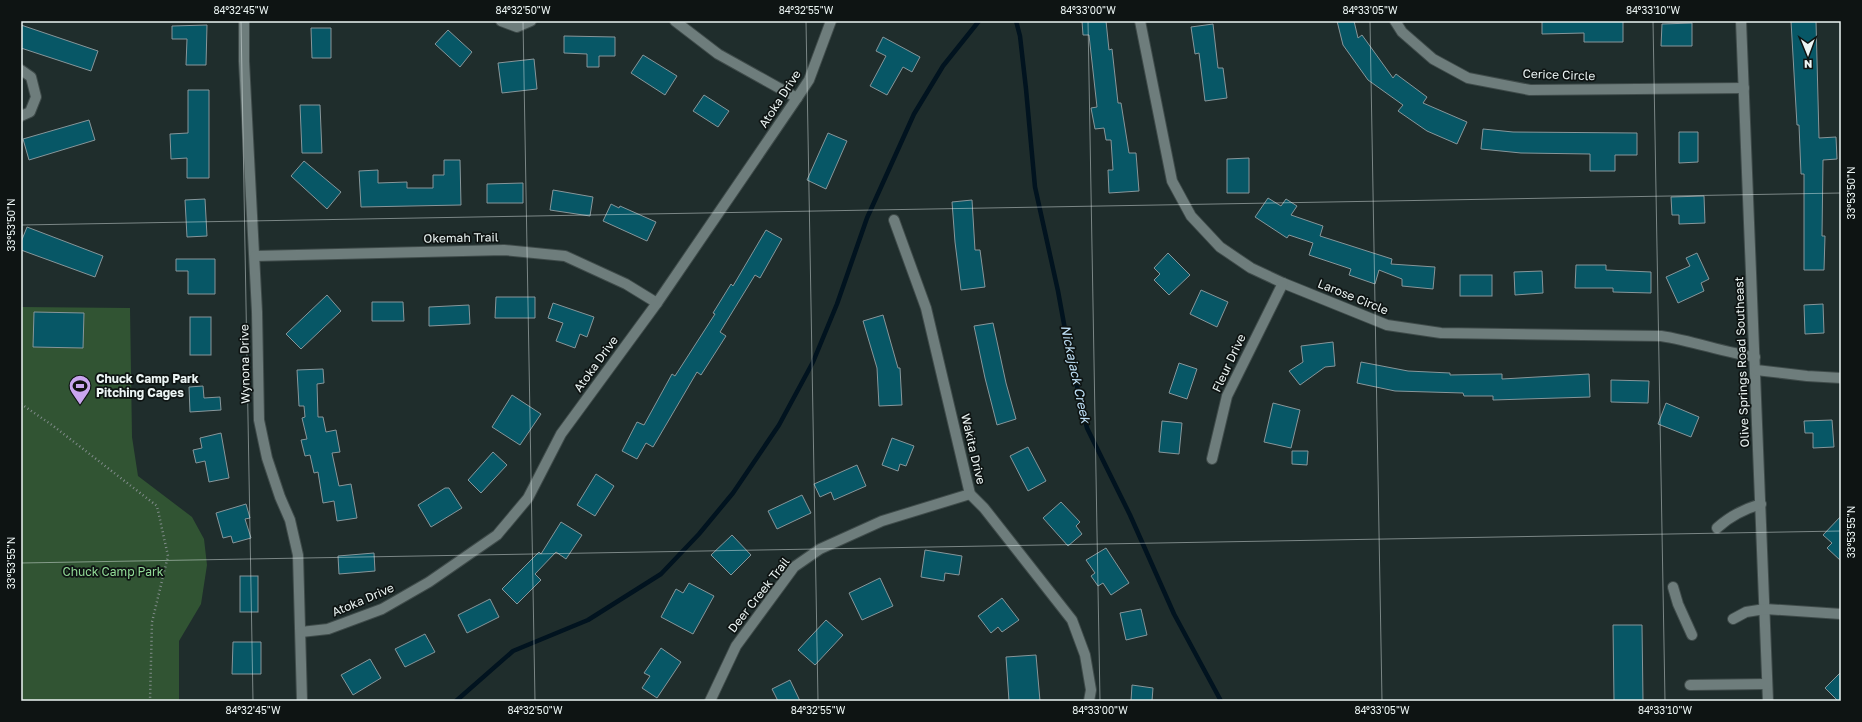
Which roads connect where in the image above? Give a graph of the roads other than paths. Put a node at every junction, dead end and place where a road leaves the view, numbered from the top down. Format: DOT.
graph roads {
  1 [pos="244,21"];
  2 [pos="501,21"];
  3 [pos="531,21"];
  4 [pos="675,21"];
  5 [pos="831,21"];
  6 [pos="1140,21"];
  7 [pos="1395,21"];
  8 [pos="1741,21"];
  9 [pos="21,70"];
  10 [pos="1744,88"];
  11 [pos="797,98"];
  12 [pos="21,116"];
  13 [pos="894,220"];
  14 [pos="255,256"];
  15 [pos="1283,283"];
  16 [pos="657,303"];
  17 [pos="1755,357"];
  18 [pos="1756,370"];
  19 [pos="1841,378"];
  20 [pos="1212,459"];
  21 [pos="970,494"];
  22 [pos="1761,504"];
  23 [pos="1718,528"];
  24 [pos="1673,587"];
  25 [pos="1765,609"];
  26 [pos="1841,614"];
  27 [pos="1734,619"];
  28 [pos="301,632"];
  29 [pos="1692,635"];
  30 [pos="1767,684"];
  31 [pos="1690,685"];
  32 [pos="302,701"];
  33 [pos="710,701"];
  34 [pos="1088,701"];
  35 [pos="1768,701"];
  1 -- 14 [label="street, Wynona Drive"];
  2 -- 3 [label="street"];
  4 -- 11 [label="street"];
  5 -- 11 [label="street, Atoka Drive"];
  6 -- 15 [label="street, Larose Circle"];
  7 -- 10 [label="street, Cerice Circle"];
  8 -- 10 [label="street, Olive Springs Road Southeast"];
  9 -- 12 [label="street"];
  10 -- 17 [label="street, Olive Springs Road Southeast"];
  11 -- 16 [label="street, Atoka Drive"];
  13 -- 21 [label="street, Wakita Drive"];
  14 -- 16 [label="street, Okemah Trail"];
  14 -- 28 [label="street, Wynona Drive"];
  15 -- 17 [label="street, Larose Circle"];
  15 -- 20 [label="street, Fleur Drive"];
  16 -- 28 [label="street, Atoka Drive"];
  17 -- 18 [label="street, Olive Springs Road Southeast"];
  18 -- 19 [label="street"];
  18 -- 22 [label="street, Olive Springs Road Southeast"];
  21 -- 33 [label="street, Deer Creek Trail"];
  21 -- 34 [label="street, Wakita Drive"];
  22 -- 23 [label="street"];
  22 -- 25 [label="street, Olive Springs Road Southeast"];
  24 -- 29 [label="street"];
  25 -- 26 [label="street"];
  25 -- 27 [label="street"];
  25 -- 30 [label="street, Olive Springs Road Southeast"];
  28 -- 32 [label="street, Wynona Drive"];
  30 -- 31 [label="street"];
  30 -- 35 [label="street, Olive Springs Road Southeast"];
}
